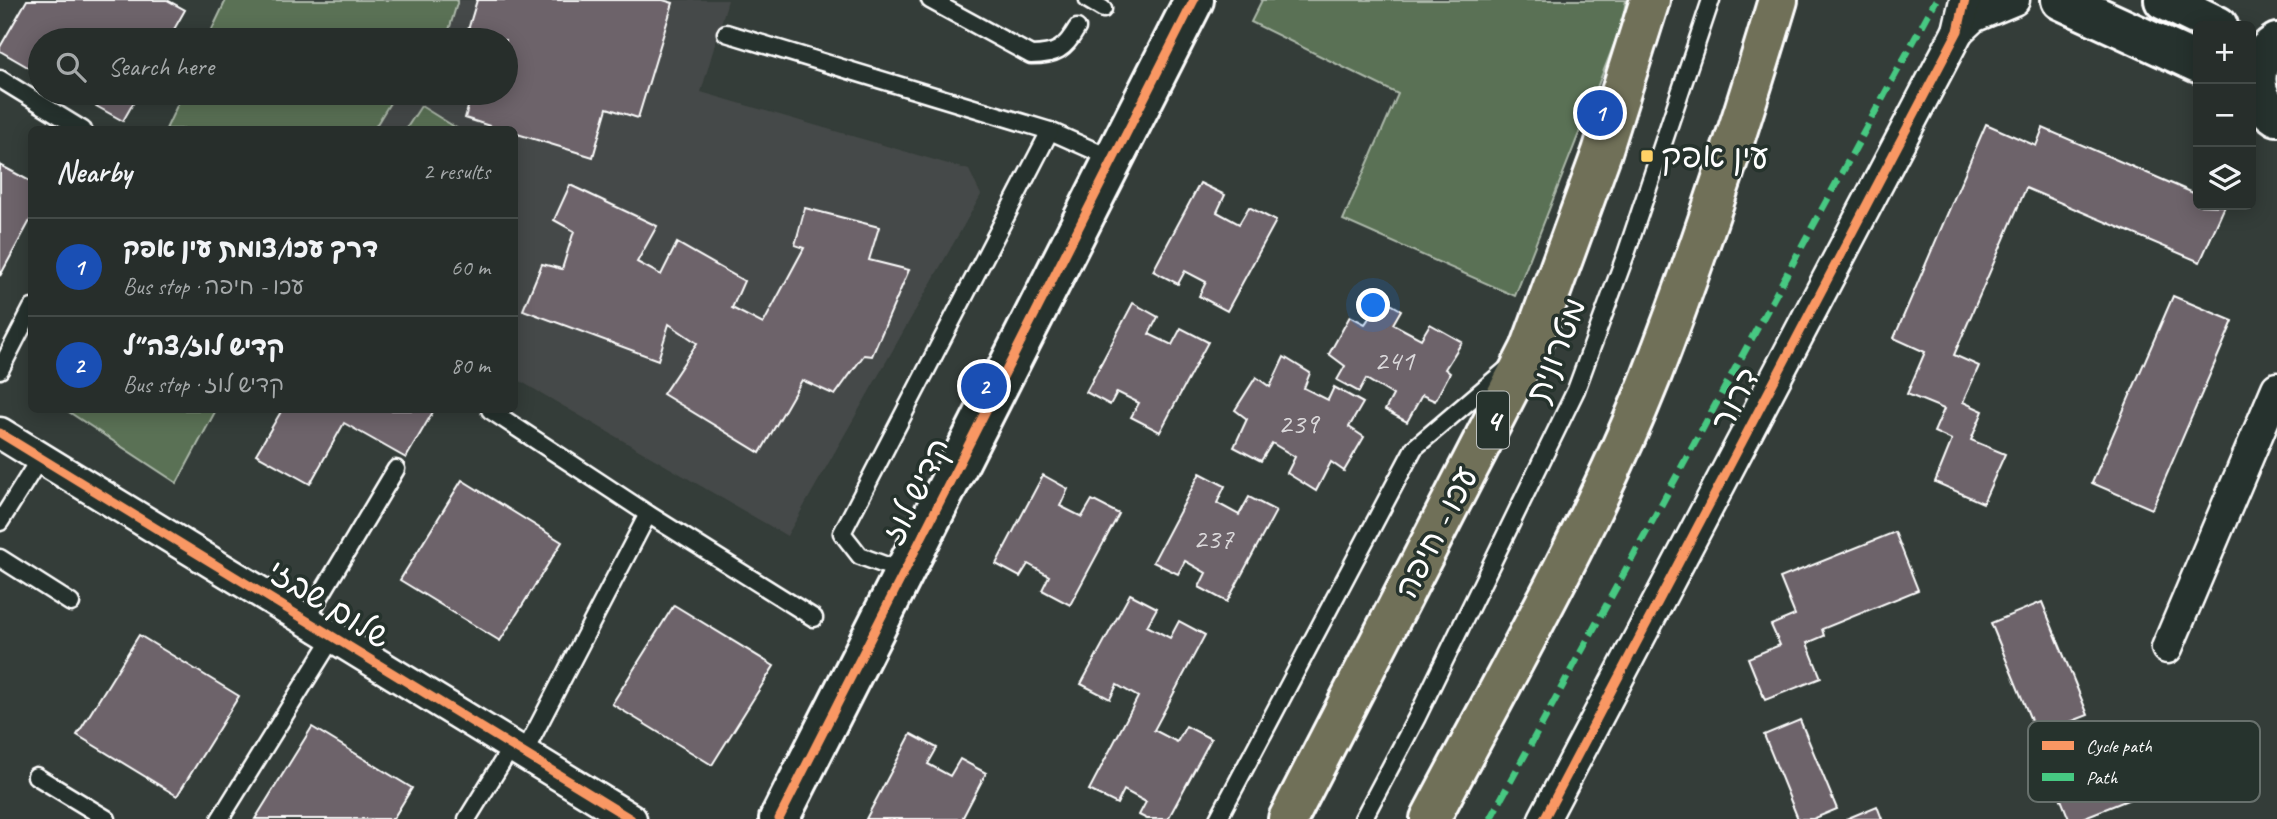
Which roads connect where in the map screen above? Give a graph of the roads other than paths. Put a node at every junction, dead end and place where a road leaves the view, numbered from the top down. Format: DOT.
graph roads {
  1 [pos="930,0"];
  2 [pos="1088,0"];
  3 [pos="1194,0"];
  4 [pos="1650,0"];
  5 [pos="1711,0"];
  6 [pos="1779,0"];
  7 [pos="1965,0"];
  8 [pos="2014,0"];
  9 [pos="2061,0"];
  10 [pos="2164,0"];
  11 [pos="1103,9"];
  12 [pos="2208,21"];
  13 [pos="1077,28"];
  14 [pos="1958,31"];
  15 [pos="726,33"];
  16 [pos="2267,43"];
  17 [pos="2193,61"];
  18 [pos="0,79"];
  19 [pos="28,96"];
  20 [pos="2262,101"];
  21 [pos="42,105"];
  22 [pos="76,126"];
  23 [pos="1050,131"];
  24 [pos="1113,159"];
  25 [pos="28,316"];
  26 [pos="1530,349"];
  27 [pos="0,370"];
  28 [pos="2277,388"];
  29 [pos="494,413"];
  30 [pos="0,433"];
  31 [pos="40,458"];
  32 [pos="396,469"];
  33 [pos="648,514"];
  34 [pos="0,522"];
  35 [pos="0,558"];
  36 [pos="904,572"];
  37 [pos="71,603"];
  38 [pos="814,618"];
  39 [pos="306,620"];
  40 [pos="333,637"];
  41 [pos="2166,648"];
  42 [pos="518,750"];
  43 [pos="36,776"];
  44 [pos="107,819"];
  45 [pos="220,819"];
  46 [pos="467,819"];
  47 [pos="631,819"];
  48 [pos="779,819"];
  49 [pos="1218,819"];
  50 [pos="1288,819"];
  51 [pos="1363,819"];
  52 [pos="1430,819"];
  53 [pos="1544,819"];
  1 -- 13 [label="lane"];
  2 -- 11 [label="lane"];
  3 -- 24 [label="street, קדיש לוז"];
  4 -- 26 [label="highway, עכו - חיפה / 4"];
  5 -- 51 [label="lane, מטרונית"];
  6 -- 52 [label="highway"];
  7 -- 14 [label="street, דרור"];
  8 -- 14 [label="street, דרור"];
  9 -- 17 [label="street"];
  10 -- 12 [label="street"];
  14 -- 53 [label="street, דרור"];
  15 -- 23 [label="lane"];
  16 -- 20 [label="street"];
  18 -- 19 [label="lane"];
  21 -- 22 [label="lane"];
  23 -- 24 [label="lane"];
  23 -- 36 [label="lane"];
  24 -- 36 [label="street, קדיש לוז"];
  25 -- 27 [label="lane"];
  26 -- 49 [label="lane"];
  26 -- 50 [label="highway, עכו - חיפה / 4"];
  28 -- 41 [label="street"];
  29 -- 33 [label="lane"];
  30 -- 31 [label="street, שלום שבזי"];
  31 -- 34 [label="lane"];
  31 -- 39 [label="street, שלום שבזי"];
  32 -- 39 [label="lane"];
  33 -- 38 [label="lane"];
  33 -- 42 [label="lane"];
  35 -- 37 [label="lane"];
  36 -- 48 [label="street, קדיש לוז"];
  39 -- 40 [label="street, שלום שבזי"];
  40 -- 42 [label="street, שלום שבזי"];
  40 -- 45 [label="lane"];
  42 -- 46 [label="lane"];
  42 -- 47 [label="street, שלום שבזי"];
  43 -- 44 [label="lane"];
}
